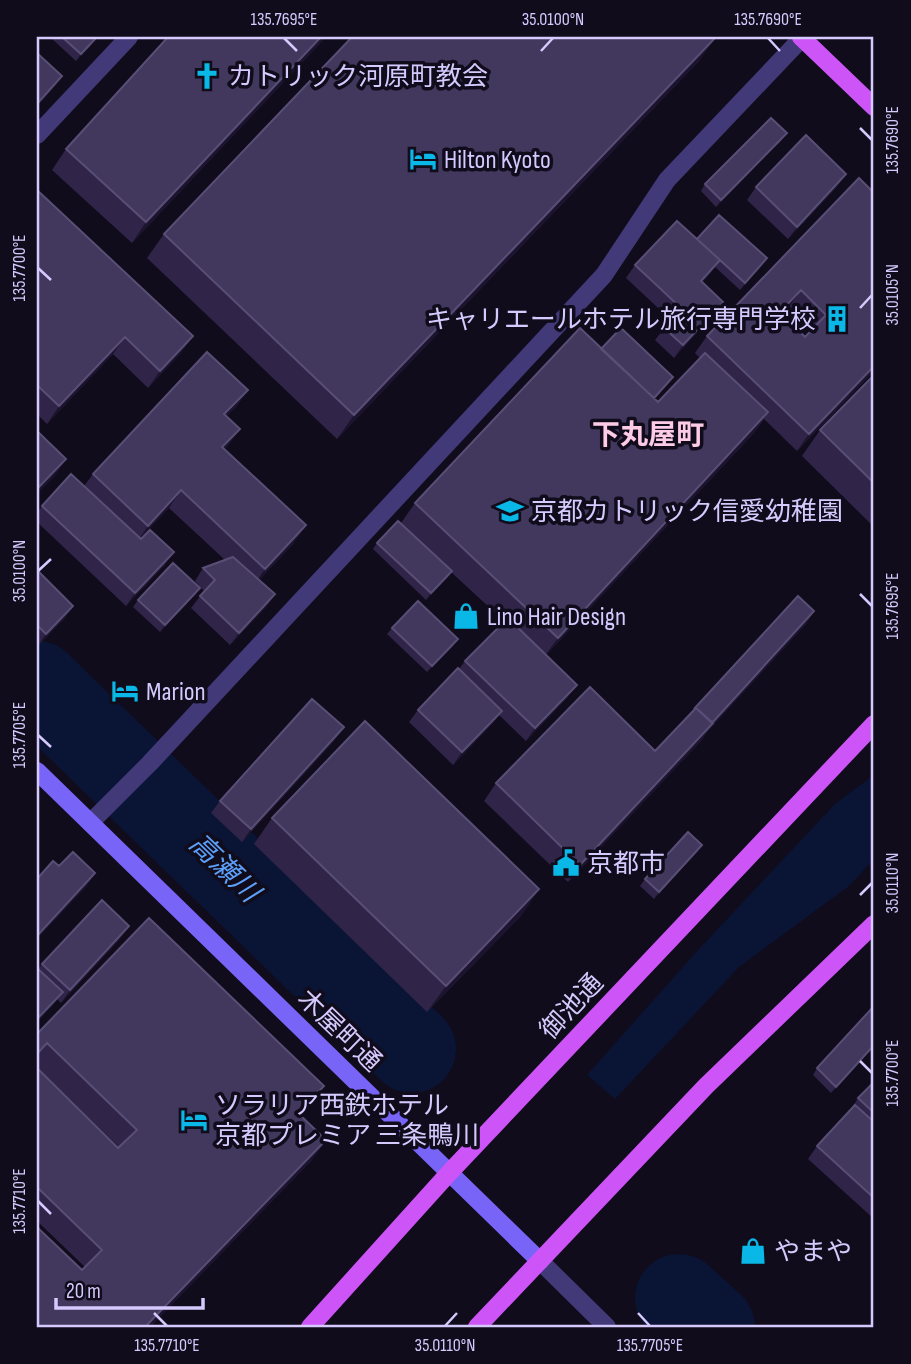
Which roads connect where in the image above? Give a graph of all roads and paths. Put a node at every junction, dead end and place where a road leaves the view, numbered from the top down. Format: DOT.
graph roads {
  1 [pos="129,37"];
  2 [pos="801,37"];
  3 [pos="874,107"];
  4 [pos="37,135"];
  5 [pos="874,724"];
  6 [pos="37,771"];
  7 [pos="90,823"];
  8 [pos="874,924"];
  9 [pos="449,1173"];
  10 [pos="540,1261"];
  11 [pos="310,1327"];
  12 [pos="477,1327"];
  13 [pos="607,1327"];
  1 -- 4 [label="street"];
  2 -- 3 [label="main road"];
  2 -- 7 [label="street"];
  5 -- 9 [label="main road, 御池通"];
  6 -- 7 [label="street, 木屋町通"];
  7 -- 9 [label="street, 木屋町通"];
  8 -- 10 [label="main road"];
  9 -- 10 [label="street, 木屋町通"];
  9 -- 11 [label="main road, 御池通"];
  10 -- 12 [label="main road"];
  10 -- 13 [label="street, 木屋町通"];
}
